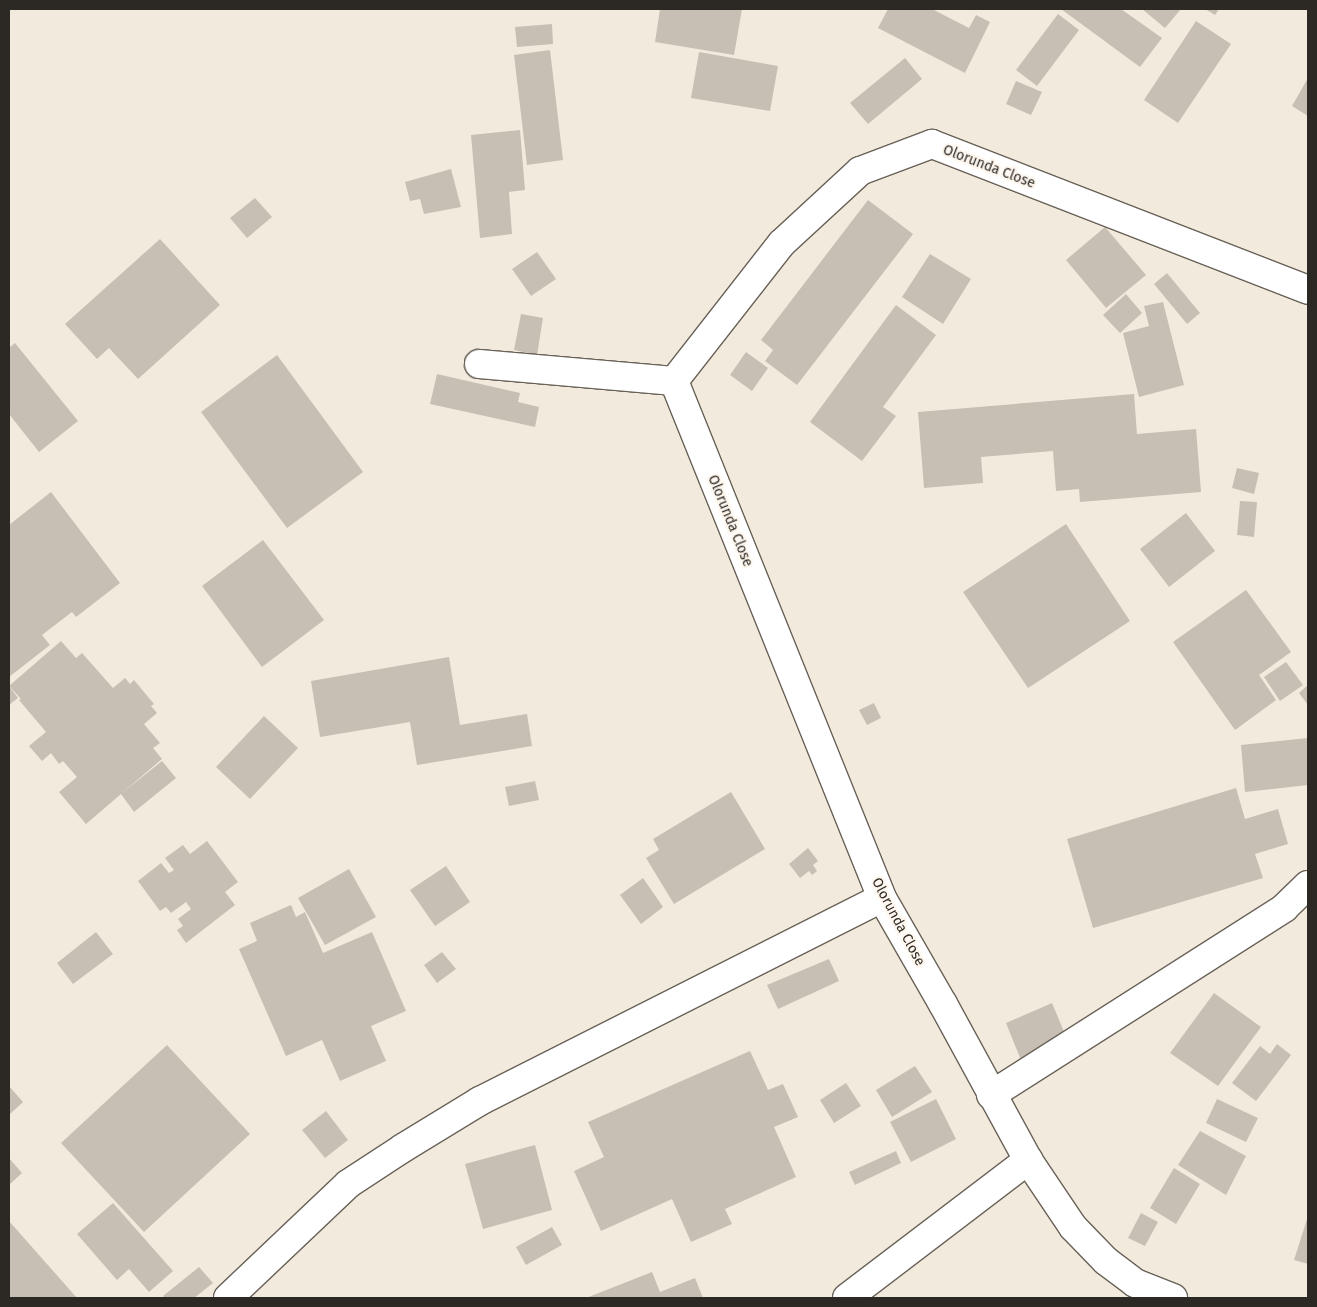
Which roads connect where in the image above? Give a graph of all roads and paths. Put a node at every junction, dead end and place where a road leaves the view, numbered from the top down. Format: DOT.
graph roads {
  1 [pos="1308,290"];
  2 [pos="479,364"];
  3 [pos="674,381"];
  4 [pos="1308,885"];
  5 [pos="882,898"];
  6 [pos="991,1095"];
  7 [pos="1028,1160"];
  8 [pos="228,1298"];
  9 [pos="847,1298"];
  10 [pos="1173,1298"];
  1 -- 3 [label="street, Olorunda Close"];
  2 -- 3 [label="street"];
  3 -- 5 [label="street, Olorunda Close"];
  4 -- 6 [label="street"];
  5 -- 6 [label="street, Olorunda Close"];
  5 -- 8 [label="street"];
  6 -- 7 [label="street, Olorunda Close"];
  7 -- 9 [label="street"];
  7 -- 10 [label="street, Olorunda Close"];
}
